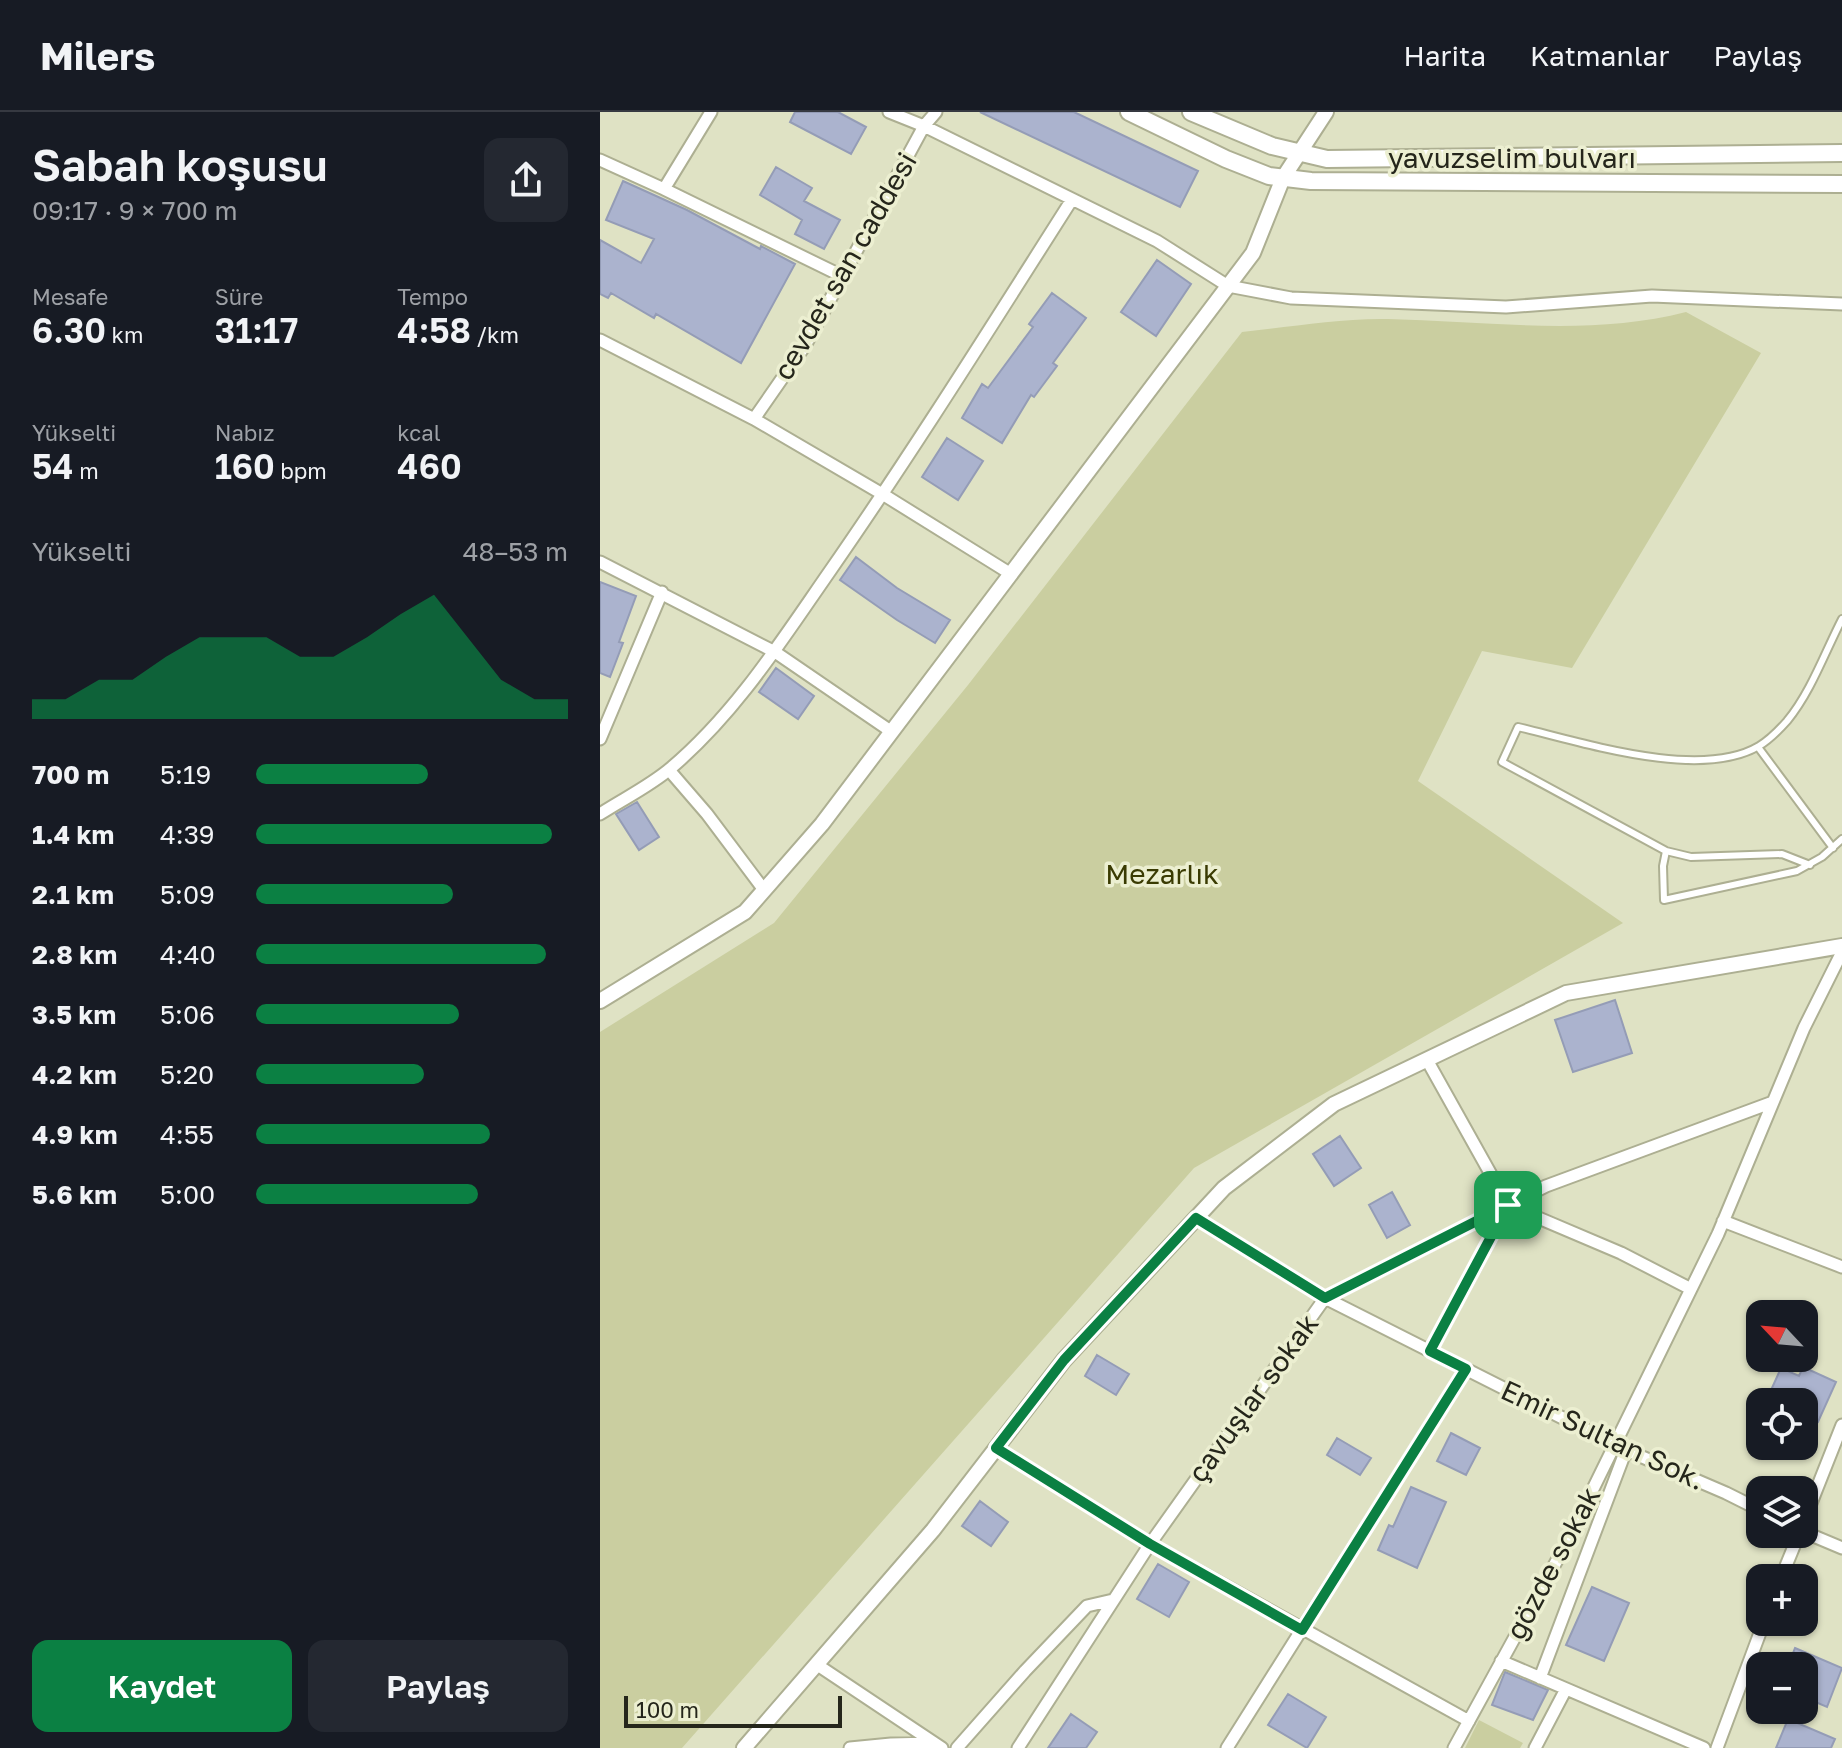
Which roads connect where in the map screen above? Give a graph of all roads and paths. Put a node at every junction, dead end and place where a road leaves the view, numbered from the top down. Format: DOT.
graph roads {
  1 [pos="711,112"];
  2 [pos="889,112"];
  3 [pos="936,112"];
  4 [pos="1129,112"];
  5 [pos="1191,112"];
  6 [pos="1326,112"];
  7 [pos="924,126"];
  8 [pos="1300,152"];
  9 [pos="1842,153"];
  10 [pos="600,160"];
  11 [pos="1283,178"];
  12 [pos="1842,184"];
  13 [pos="664,189"];
  14 [pos="1071,201"];
  15 [pos="842,276"];
  16 [pos="1228,286"];
  17 [pos="1842,304"];
  18 [pos="600,340"];
  19 [pos="754,419"];
  20 [pos="884,495"];
  21 [pos="600,562"];
  22 [pos="1011,574"];
  23 [pos="662,592"];
  24 [pos="1842,619"];
  25 [pos="775,652"];
  26 [pos="892,732"];
  27 [pos="600,739"];
  28 [pos="1758,747"];
  29 [pos="669,770"];
  30 [pos="600,814"];
  31 [pos="1842,839"];
  32 [pos="1833,848"];
  33 [pos="1666,851"];
  34 [pos="1810,865"];
  35 [pos="764,890"];
  36 [pos="1842,946"];
  37 [pos="1842,952"];
  38 [pos="600,1001"];
  39 [pos="1427,1060"];
  40 [pos="1773,1102"];
  41 [pos="1508,1205"];
  42 [pos="1196,1218"];
  43 [pos="1723,1221"];
  44 [pos="1842,1267"];
  45 [pos="1691,1289"];
  46 [pos="1325,1298"];
  47 [pos="1430,1351"];
  48 [pos="1466,1369"];
  49 [pos="1842,1425"];
  50 [pos="1620,1446"];
  51 [pos="996,1448"];
  52 [pos="1818,1491"];
  53 [pos="1746,1503"];
  54 [pos="1818,1537"];
  55 [pos="1150,1544"];
  56 [pos="1842,1548"];
  57 [pos="1113,1600"];
  58 [pos="1302,1630"];
  59 [pos="1759,1636"];
  60 [pos="1501,1661"];
  61 [pos="816,1664"];
  62 [pos="1540,1678"];
  63 [pos="1566,1689"];
  64 [pos="1469,1721"];
  65 [pos="936,1746"];
  66 [pos="744,1748"];
  67 [pos="850,1748"];
  68 [pos="957,1748"];
  69 [pos="1018,1748"];
  70 [pos="1227,1748"];
  71 [pos="1454,1748"];
  72 [pos="1535,1748"];
  73 [pos="1704,1748"];
  74 [pos="1717,1748"];
  1 -- 13 [label="street"];
  2 -- 7 [label="street"];
  3 -- 7 [label="street, cevdet san caddesi"];
  4 -- 11 [label="main road"];
  5 -- 8 [label="main road, yavuzselim bulvarı"];
  6 -- 8 [label="street"];
  7 -- 14 [label="street"];
  7 -- 15 [label="street, cevdet san caddesi"];
  8 -- 9 [label="main road, yavuzselim bulvarı"];
  8 -- 11 [label="street"];
  10 -- 13 [label="street"];
  11 -- 12 [label="main road"];
  11 -- 16 [label="street"];
  13 -- 15 [label="street"];
  14 -- 16 [label="street"];
  14 -- 20 [label="street"];
  15 -- 19 [label="street, cevdet san caddesi"];
  16 -- 17 [label="street"];
  16 -- 22 [label="street"];
  18 -- 19 [label="street"];
  19 -- 20 [label="street"];
  20 -- 22 [label="street"];
  20 -- 25 [label="street"];
  21 -- 23 [label="street"];
  22 -- 26 [label="street"];
  23 -- 25 [label="street"];
  23 -- 27 [label="street"];
  24 -- 28 [label="lane"];
  25 -- 26 [label="street"];
  25 -- 29 [label="street"];
  26 -- 35 [label="street"];
  28 -- 32 [label="lane"];
  28 -- 33 [label="lane"];
  29 -- 30 [label="street"];
  29 -- 35 [label="street"];
  31 -- 32 [label="lane"];
  32 -- 34 [label="lane"];
  33 -- 34 [label="lane"];
  33 -- 34 [label="lane"];
  35 -- 38 [label="street"];
  36 -- 39 [label="street"];
  37 -- 40 [label="street, gözde sokak"];
  39 -- 41 [label="street"];
  39 -- 42 [label="street"];
  40 -- 41 [label="street, çavuşlar sokak"];
  40 -- 43 [label="street, gözde sokak"];
  41 -- 45 [label="street"];
  41 -- 46 [label="street, çavuşlar sokak"];
  41 -- 47 [label="street"];
  42 -- 46 [label="street, Emir Sultan Sok."];
  42 -- 51 [label="street"];
  43 -- 44 [label="street"];
  43 -- 45 [label="street, gözde sokak"];
  45 -- 50 [label="street, gözde sokak"];
  46 -- 47 [label="street, Emir Sultan Sok."];
  46 -- 55 [label="street, çavuşlar sokak"];
  47 -- 48 [label="street, Emir Sultan Sok."];
  48 -- 50 [label="street, Emir Sultan Sok."];
  48 -- 58 [label="street"];
  49 -- 52 [label="street"];
  50 -- 53 [label="street, Emir Sultan Sok."];
  50 -- 60 [label="street, gözde sokak"];
  50 -- 62 [label="street, gözde sokak"];
  51 -- 55 [label="street"];
  51 -- 61 [label="street"];
  54 -- 56 [label="street"];
  55 -- 57 [label="street, çavuşlar sokak"];
  55 -- 58 [label="street"];
  57 -- 68 [label="street"];
  57 -- 69 [label="street, çavuşlar sokak"];
  58 -- 64 [label="street"];
  58 -- 70 [label="street"];
  59 -- 74 [label="street"];
  60 -- 62 [label="street"];
  60 -- 64 [label="street, gözde sokak"];
  61 -- 65 [label="street"];
  61 -- 66 [label="street"];
  62 -- 63 [label="street"];
  63 -- 72 [label="street"];
  63 -- 73 [label="street"];
  64 -- 71 [label="street, gözde sokak"];
  65 -- 67 [label="street"];
}
